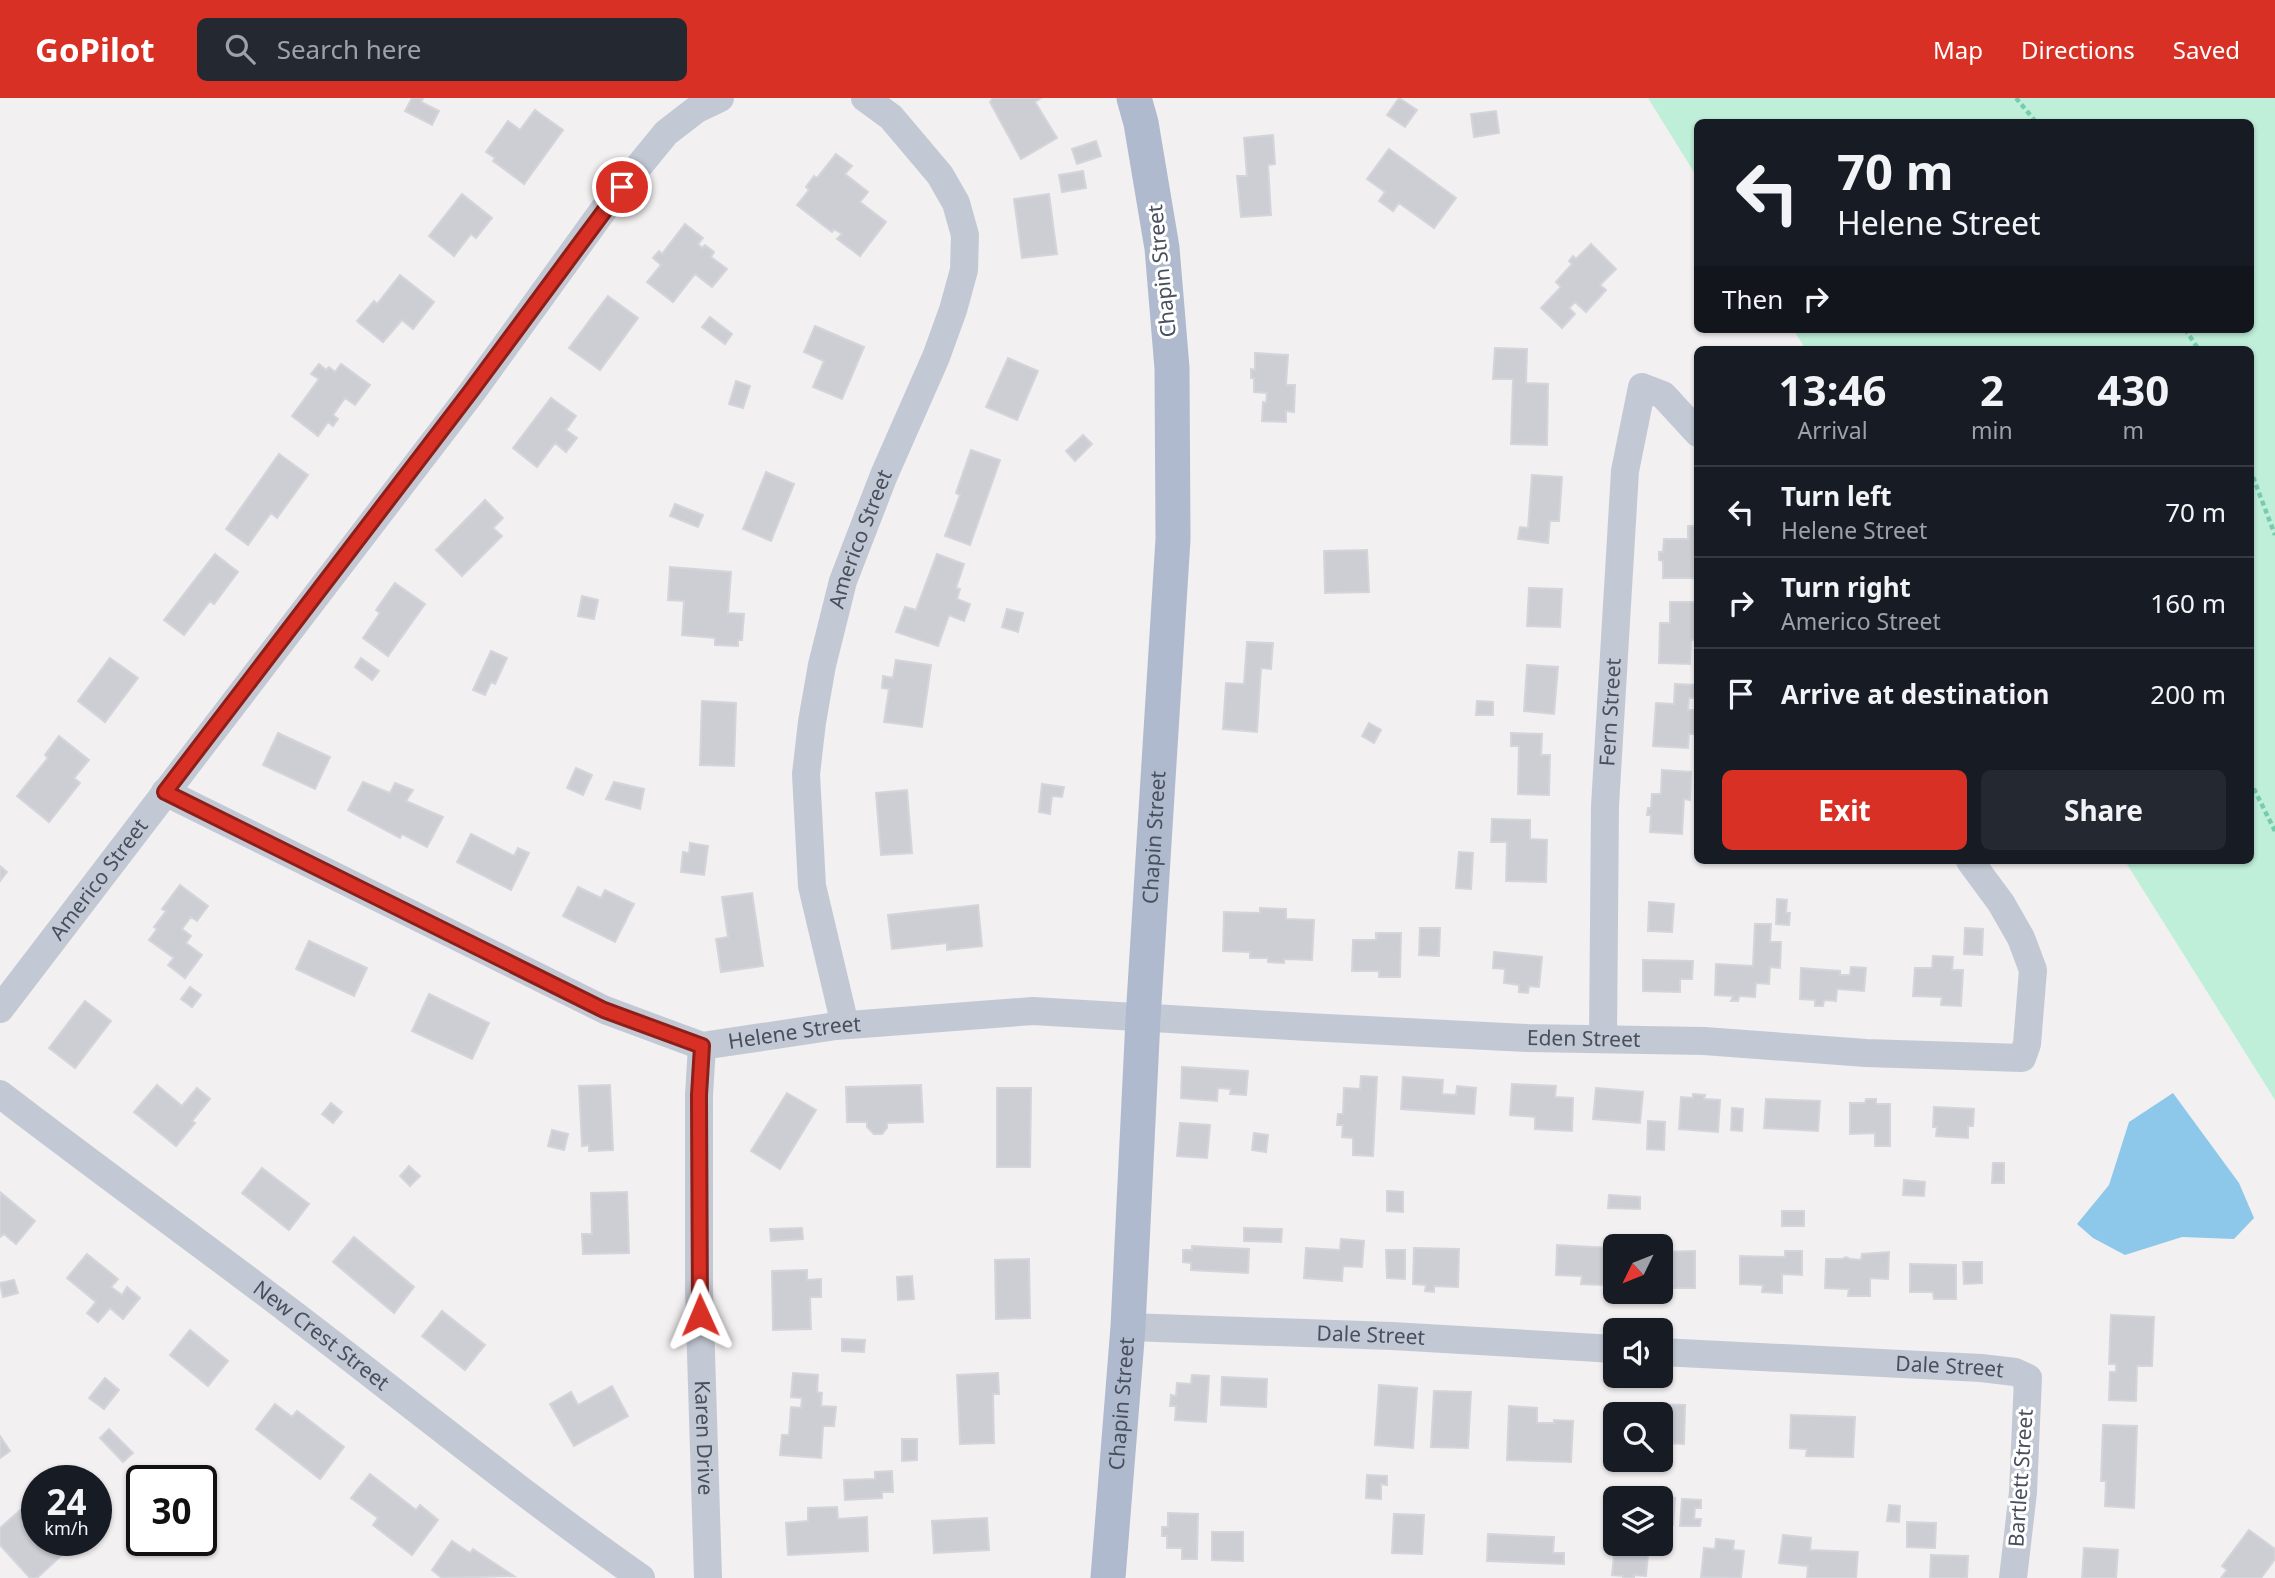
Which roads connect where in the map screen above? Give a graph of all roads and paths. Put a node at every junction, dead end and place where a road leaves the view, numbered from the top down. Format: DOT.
graph roads {
  1 [pos="720,98"];
  2 [pos="865,98"];
  3 [pos="1134,98"];
  4 [pos="2016,98"];
  5 [pos="2034,119"];
  6 [pos="1694,429"];
  7 [pos="2254,480"];
  8 [pos="2275,535"];
  9 [pos="2254,789"];
  10 [pos="165,792"];
  11 [pos="2275,831"];
  12 [pos="1972,864"];
  13 [pos="0,1009"];
  14 [pos="1143,1019"];
  15 [pos="845,1025"];
  16 [pos="1603,1039"];
  17 [pos="702,1046"];
  18 [pos="0,1094"];
  19 [pos="1128,1328"];
  20 [pos="1603,1348"];
  21 [pos="1673,1353"];
  22 [pos="2028,1378"];
  23 [pos="641,1578"];
  24 [pos="708,1578"];
  25 [pos="1108,1578"];
  26 [pos="2013,1578"];
  1 -- 10 [label="street, Americo Street"];
  2 -- 15 [label="street, Americo Street"];
  3 -- 14 [label="main road, Chapin Street"];
  4 -- 5 [label="path"];
  6 -- 16 [label="street, Fern Street"];
  7 -- 8 [label="path"];
  9 -- 11 [label="path"];
  10 -- 13 [label="street, Americo Street"];
  10 -- 17 [label="street, Helene Street"];
  12 -- 16 [label="street, Eden Street"];
  14 -- 15 [label="street, Helene Street"];
  14 -- 16 [label="street, Eden Street"];
  14 -- 19 [label="main road, Chapin Street"];
  15 -- 17 [label="street, Helene Street"];
  17 -- 24 [label="street, Karen Drive"];
  18 -- 23 [label="street, New Crest Street"];
  19 -- 20 [label="street, Dale Street"];
  19 -- 25 [label="main road, Chapin Street"];
  21 -- 22 [label="street, Dale Street"];
  22 -- 26 [label="street, Bartlett Street"];
}
